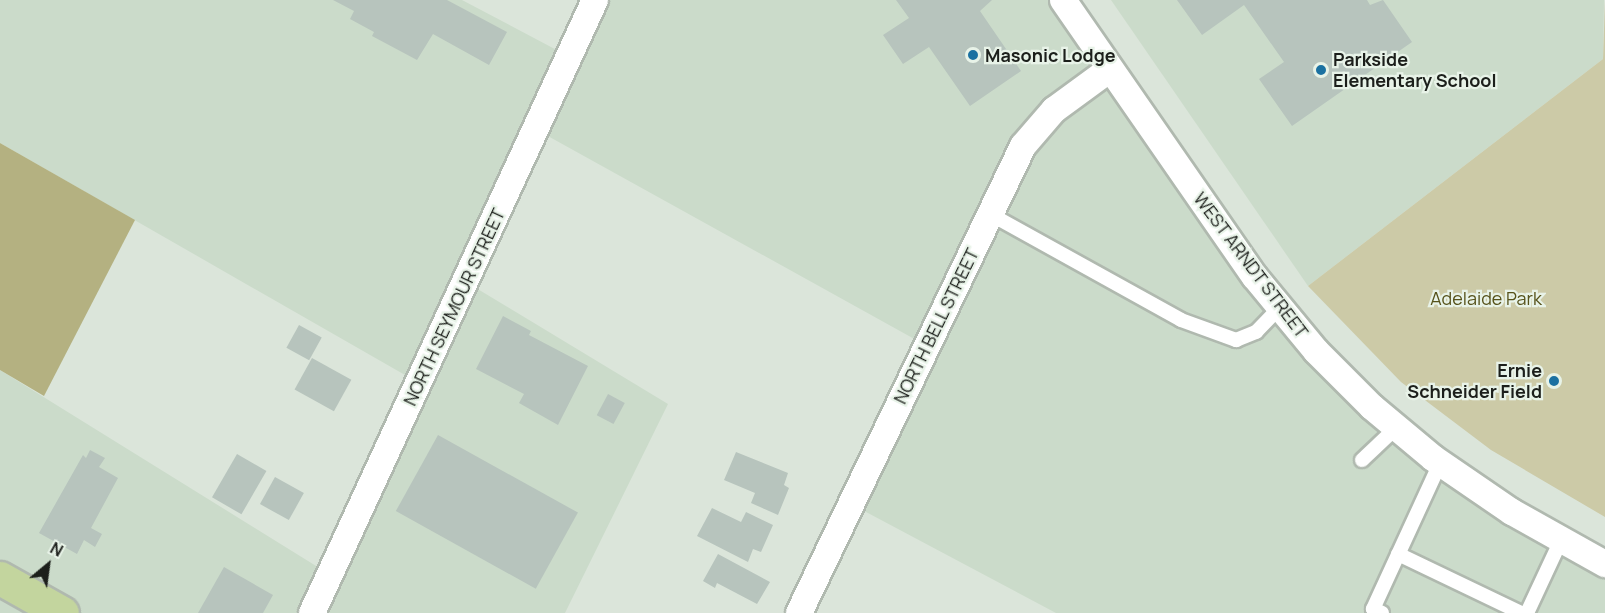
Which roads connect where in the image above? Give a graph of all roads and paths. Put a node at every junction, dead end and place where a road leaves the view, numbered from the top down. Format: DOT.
graph roads {
  1 [pos="595,0"];
  2 [pos="1063,0"];
  3 [pos="1110,69"];
  4 [pos="990,214"];
  5 [pos="1279,308"];
  6 [pos="1396,428"];
  7 [pos="1362,460"];
  8 [pos="1440,463"];
  9 [pos="1562,540"];
  10 [pos="1398,554"];
  11 [pos="1605,564"];
  12 [pos="0,578"];
  13 [pos="62,613"];
  14 [pos="312,613"];
  15 [pos="799,613"];
  16 [pos="1382,613"];
  17 [pos="1521,613"];
  18 [pos="1527,613"];
  1 -- 14 [label="street, NORTH SEYMOUR STREET"];
  2 -- 3 [label="street, WEST ARNDT STREET"];
  3 -- 4 [label="street, NORTH BELL STREET"];
  3 -- 5 [label="street, WEST ARNDT STREET"];
  4 -- 5 [label="lane"];
  4 -- 15 [label="street, NORTH BELL STREET"];
  5 -- 6 [label="street, WEST ARNDT STREET"];
  6 -- 7 [label="lane"];
  6 -- 8 [label="street, WEST ARNDT STREET"];
  8 -- 9 [label="street, WEST ARNDT STREET"];
  8 -- 10 [label="lane"];
  9 -- 11 [label="street, WEST ARNDT STREET"];
  9 -- 18 [label="lane"];
  10 -- 16 [label="lane"];
  10 -- 17 [label="lane"];
  12 -- 13 [label="main road"];
}
